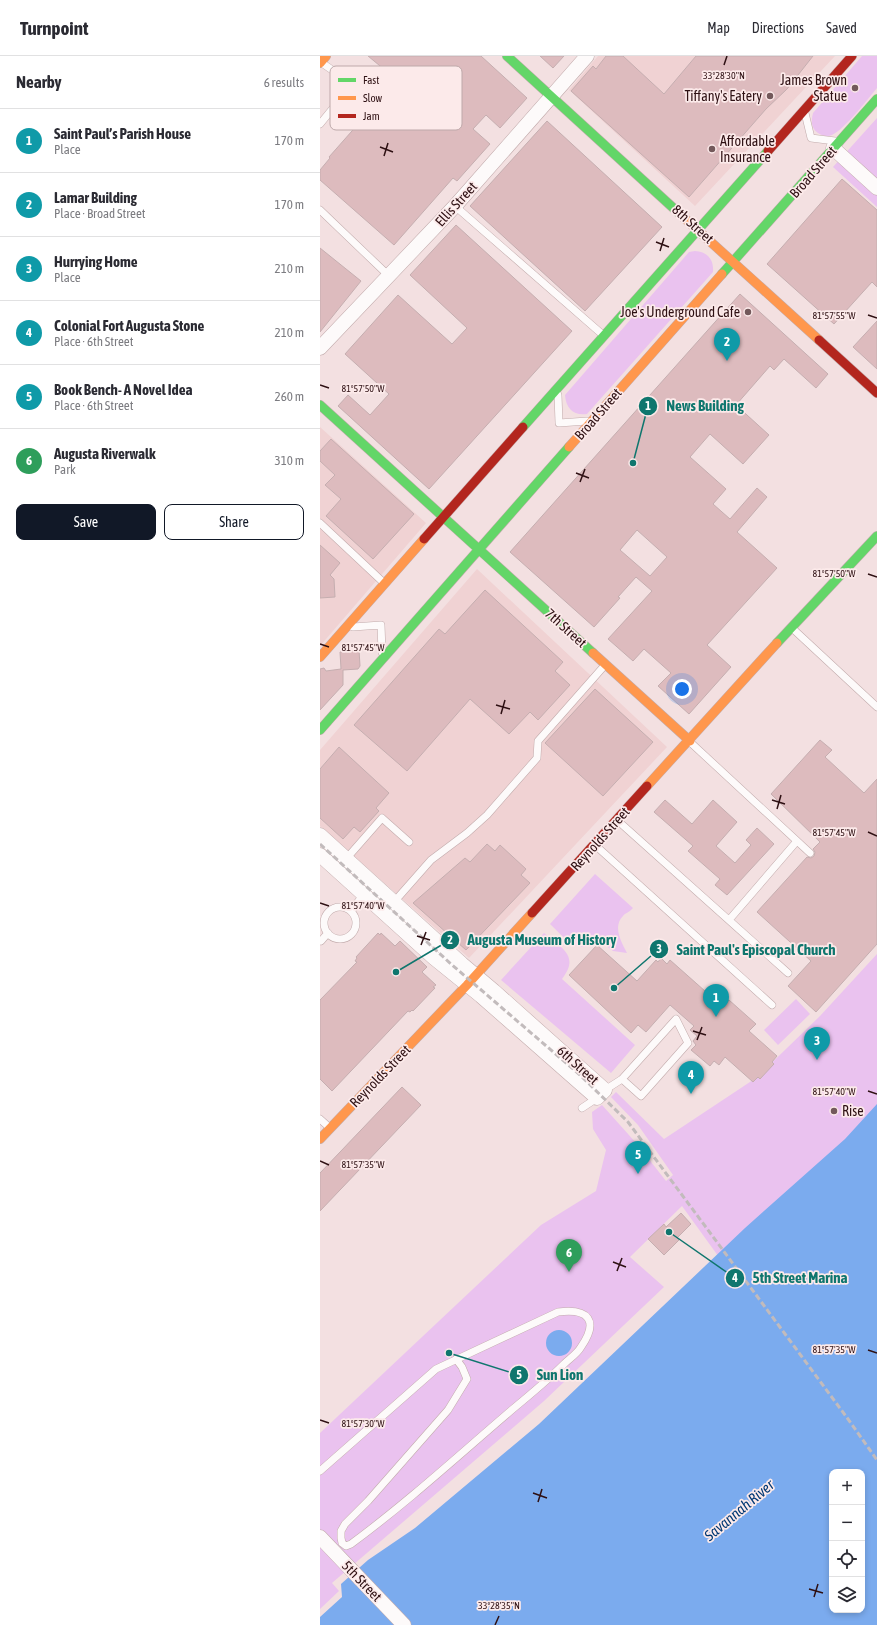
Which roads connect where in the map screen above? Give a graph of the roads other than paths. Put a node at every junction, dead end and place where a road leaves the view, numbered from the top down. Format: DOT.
graph roads {
  1 [pos="508,56"];
  2 [pos="587,56"];
  3 [pos="852,56"];
  4 [pos="322,60"];
  5 [pos="330,67"];
  6 [pos="552,96"];
  7 [pos="877,99"];
  8 [pos="804,111"];
  9 [pos="330,112"];
  10 [pos="320,124"];
  11 [pos="836,145"];
  12 [pos="877,188"];
  13 [pos="455,206"];
  14 [pos="320,210"];
  15 [pos="699,230"];
  16 [pos="734,262"];
  17 [pos="389,276"];
  18 [pos="604,335"];
  19 [pos="320,348"];
  20 [pos="557,389"];
  21 [pos="877,393"];
  22 [pos="320,405"];
  23 [pos="592,421"];
  24 [pos="444,517"];
  25 [pos="320,523"];
  26 [pos="877,536"];
  27 [pos="479,549"];
  28 [pos="384,584"];
  29 [pos="346,627"];
  30 [pos="791,628"];
  31 [pos="320,657"];
  32 [pos="383,658"];
  33 [pos="605,665"];
  34 [pos="877,707"];
  35 [pos="320,730"];
  36 [pos="690,741"];
  37 [pos="617,820"];
  38 [pos="320,835"];
  39 [pos="797,841"];
  40 [pos="409,842"];
  41 [pos="595,844"];
  42 [pos="810,853"];
  43 [pos="320,855"];
  44 [pos="346,859"];
  45 [pos="364,894"];
  46 [pos="394,902"];
  47 [pos="350,910"];
  48 [pos="729,920"];
  49 [pos="328,933"];
  50 [pos="321,941"];
  51 [pos="788,973"];
  52 [pos="471,980"];
  53 [pos="772,1005"];
  54 [pos="622,1079"];
  55 [pos="601,1094"];
  56 [pos="582,1108"];
  57 [pos="320,1119"];
  58 [pos="330,1128"];
  59 [pos="320,1139"];
  60 [pos="456,1359"];
  61 [pos="320,1471"];
  62 [pos="320,1537"];
  63 [pos="404,1625"];
  1 -- 6 [label="main road, 8th Street"];
  2 -- 6 [label="street, Ellis Street"];
  3 -- 8 [label="main road"];
  4 -- 5 [label="lane"];
  6 -- 13 [label="street, Ellis Street"];
  6 -- 15 [label="main road, 8th Street"];
  7 -- 11 [label="main road, Broad Street"];
  8 -- 11 [label="lane"];
  8 -- 15 [label="main road"];
  9 -- 10 [label="lane"];
  11 -- 12 [label="street"];
  11 -- 16 [label="main road, Broad Street"];
  13 -- 17 [label="street, Ellis Street"];
  13 -- 18 [label="lane"];
  14 -- 17 [label="lane"];
  15 -- 16 [label="main road, 8th Street"];
  15 -- 18 [label="main road"];
  16 -- 21 [label="main road, 8th Street"];
  16 -- 23 [label="main road, Broad Street"];
  17 -- 19 [label="street, Ellis Street"];
  18 -- 20 [label="main road"];
  20 -- 23 [label="lane"];
  20 -- 24 [label="main road"];
  22 -- 24 [label="main road, 7th Street"];
  23 -- 27 [label="main road, Broad Street"];
  24 -- 27 [label="main road, 7th Street"];
  24 -- 28 [label="main road"];
  25 -- 28 [label="lane"];
  26 -- 30 [label="main road, Reynolds Street"];
  27 -- 32 [label="main road, Broad Street"];
  27 -- 33 [label="main road, 7th Street"];
  28 -- 29 [label="main road"];
  29 -- 31 [label="main road"];
  29 -- 32 [label="lane"];
  30 -- 34 [label="lane"];
  30 -- 36 [label="main road, Reynolds Street"];
  32 -- 35 [label="main road, Broad Street"];
  33 -- 36 [label="main road, 7th Street"];
  33 -- 46 [label="lane"];
  36 -- 37 [label="main road, Reynolds Street"];
  36 -- 39 [label="lane, 7th Street"];
  37 -- 41 [label="main road, Reynolds Street"];
  37 -- 48 [label="lane"];
  38 -- 44 [label="street, 6th Street"];
  39 -- 42 [label="lane, 7th Street"];
  39 -- 48 [label="lane"];
  40 -- 44 [label="lane"];
  41 -- 52 [label="main road, Reynolds Street"];
  41 -- 53 [label="lane"];
  43 -- 45 [label="street, 6th Street"];
  44 -- 46 [label="street, 6th Street"];
  45 -- 47 [label="lane"];
  45 -- 52 [label="street, 6th Street"];
  46 -- 52 [label="street, 6th Street"];
  47 -- 49 [label="lane"];
  47 -- 49 [label="lane"];
  48 -- 51 [label="lane"];
  49 -- 50 [label="lane"];
  52 -- 55 [label="street, 6th Street"];
  52 -- 58 [label="main road, Reynolds Street"];
  54 -- 54 [label="lane"];
  54 -- 55 [label="lane"];
  55 -- 56 [label="lane"];
  57 -- 58 [label="lane"];
  58 -- 59 [label="main road, Reynolds Street"];
  60 -- 60 [label="lane"];
  60 -- 61 [label="lane"];
  62 -- 63 [label="street, 5th Street"];
}
